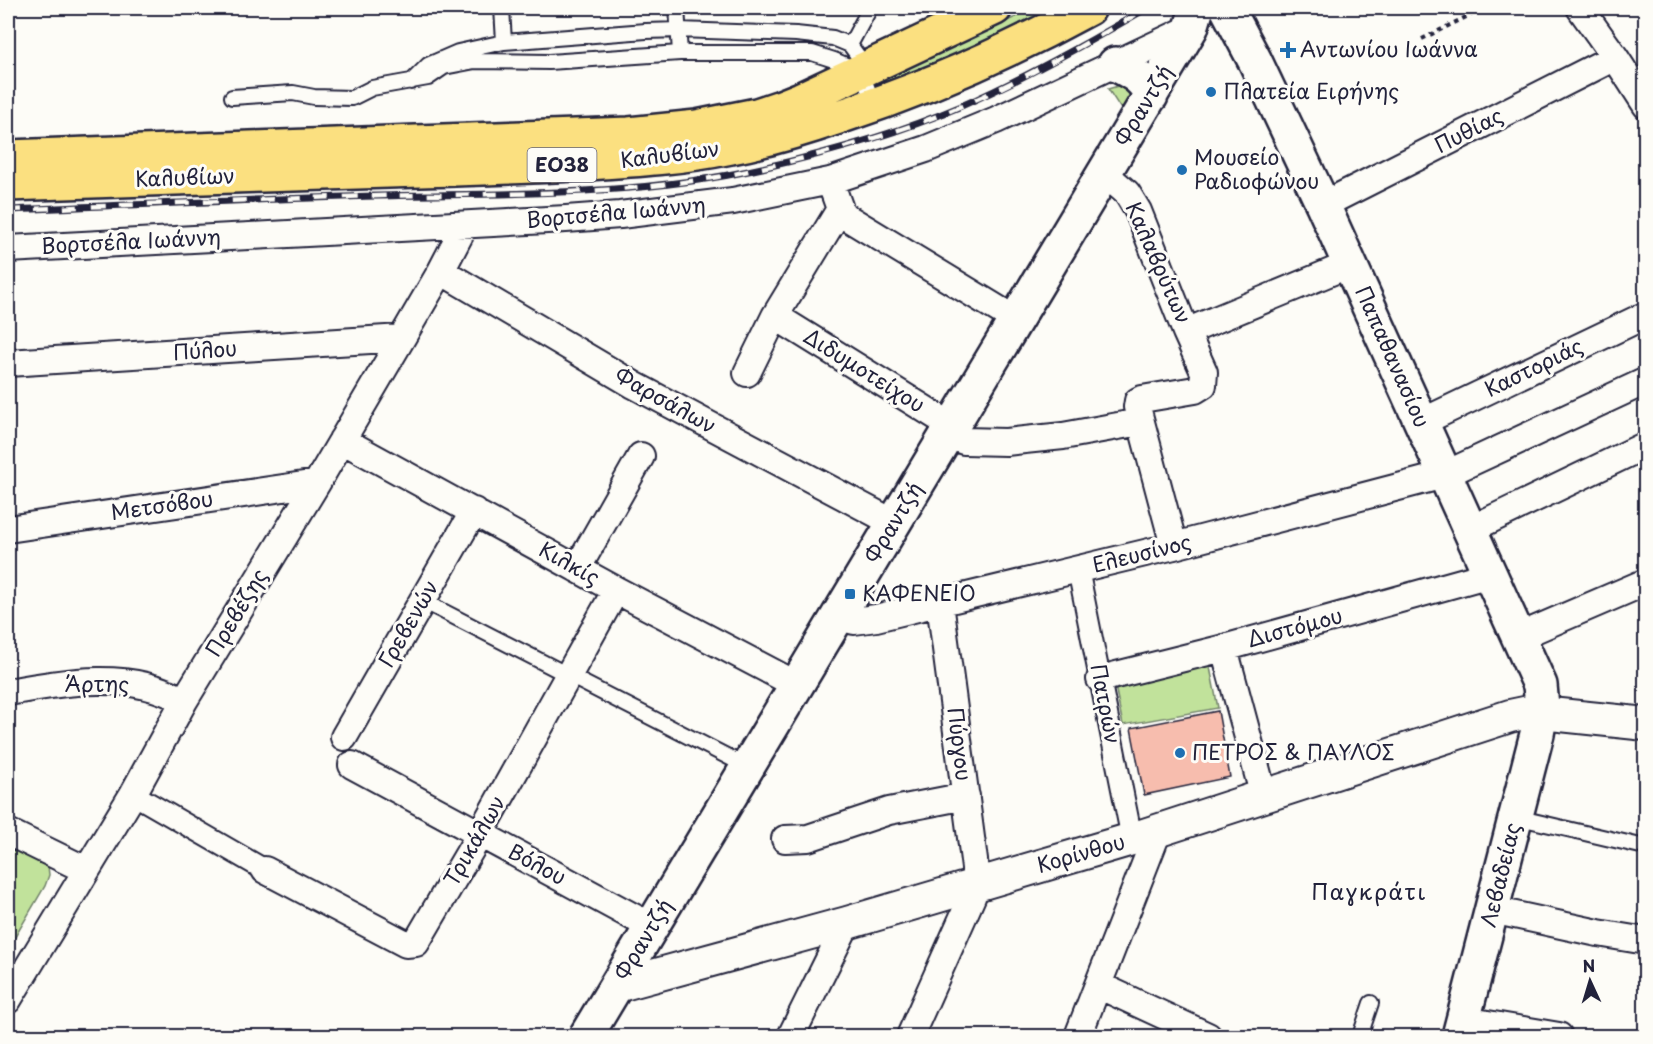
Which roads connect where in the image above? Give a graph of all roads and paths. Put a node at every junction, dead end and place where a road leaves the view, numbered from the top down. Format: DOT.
graph roads {
  1 [pos="502,8"];
  2 [pos="677,8"];
  3 [pos="870,8"];
  4 [pos="995,8"];
  5 [pos="1089,8"];
  6 [pos="1484,8"];
  7 [pos="1580,8"];
  8 [pos="1214,12"];
  9 [pos="679,30"];
  10 [pos="1422,39"];
  11 [pos="504,42"];
  12 [pos="680,53"];
  13 [pos="1615,57"];
  14 [pos="856,58"];
  15 [pos="1115,64"];
  16 [pos="411,82"];
  17 [pos="1642,89"];
  18 [pos="1150,96"];
  19 [pos="232,97"];
  20 [pos="875,105"];
  21 [pos="8,157"];
  22 [pos="1104,173"];
  23 [pos="830,181"];
  24 [pos="8,184"];
  25 [pos="1323,205"];
  26 [pos="840,209"];
  27 [pos="465,225"];
  28 [pos="8,249"];
  29 [pos="1350,264"];
  30 [pos="441,271"];
  31 [pos="1646,315"];
  32 [pos="775,316"];
  33 [pos="1016,320"];
  34 [pos="1186,332"];
  35 [pos="402,338"];
  36 [pos="8,363"];
  37 [pos="747,373"];
  38 [pos="1646,381"];
  39 [pos="1140,422"];
  40 [pos="1422,422"];
  41 [pos="950,431"];
  42 [pos="342,440"];
  43 [pos="1646,446"];
  44 [pos="641,456"];
  45 [pos="1444,475"];
  46 [pos="317,483"];
  47 [pos="474,511"];
  48 [pos="894,523"];
  49 [pos="8,529"];
  50 [pos="1469,530"];
  51 [pos="1174,546"];
  52 [pos="577,568"];
  53 [pos="1078,569"];
  54 [pos="1490,574"];
  55 [pos="1646,582"];
  56 [pos="616,590"];
  57 [pos="423,601"];
  58 [pos="940,603"];
  59 [pos="838,617"];
  60 [pos="1518,637"];
  61 [pos="1224,648"];
  62 [pos="569,674"];
  63 [pos="1100,679"];
  64 [pos="797,685"];
  65 [pos="8,692"];
  66 [pos="184,701"];
  67 [pos="1541,713"];
  68 [pos="1646,724"];
  69 [pos="347,751"];
  70 [pos="748,767"];
  71 [pos="133,794"];
  72 [pos="966,796"];
  73 [pos="1264,797"];
  74 [pos="1516,817"];
  75 [pos="8,832"];
  76 [pos="480,834"];
  77 [pos="1145,835"];
  78 [pos="785,839"];
  79 [pos="1645,847"];
  80 [pos="86,870"];
  81 [pos="265,870"];
  82 [pos="975,885"];
  83 [pos="1492,910"];
  84 [pos="847,923"];
  85 [pos="652,927"];
  86 [pos="1646,941"];
  87 [pos="1098,985"];
  88 [pos="616,986"];
  89 [pos="8,999"];
  90 [pos="1371,1003"];
  91 [pos="1461,1028"];
  92 [pos="586,1036"];
  93 [pos="791,1036"];
  94 [pos="910,1036"];
  95 [pos="1078,1036"];
  96 [pos="1208,1036"];
  97 [pos="1360,1036"];
  98 [pos="1559,1036"];
  1 -- 11 [label="lane"];
  2 -- 9 [label="lane"];
  3 -- 14 [label="lane"];
  4 -- 14 [label="main road, Καλυβίων / ΕΟ38"];
  5 -- 20 [label="main road, Καλυβίων / ΕΟ38"];
  6 -- 10 [label="path"];
  7 -- 13 [label="street"];
  8 -- 15 [label="street, Βορτσέλα Ιωάννη"];
  8 -- 18 [label="main road, Φραντζή"];
  8 -- 25 [label="main road, Παπαθανασίου"];
  9 -- 11 [label="lane"];
  9 -- 12 [label="lane"];
  9 -- 14 [label="lane"];
  11 -- 16 [label="lane"];
  12 -- 14 [label="lane"];
  12 -- 16 [label="lane"];
  13 -- 17 [label="street"];
  13 -- 25 [label="street, Πυθίας"];
  14 -- 20 [label="lane"];
  14 -- 21 [label="main road, Καλυβίων / ΕΟ38"];
  15 -- 18 [label="main road"];
  15 -- 23 [label="street, Βορτσέλα Ιωάννη"];
  16 -- 19 [label="lane"];
  18 -- 22 [label="main road, Φραντζή"];
  20 -- 24 [label="main road, Καλυβίων / ΕΟ38"];
  22 -- 33 [label="main road, Φραντζή"];
  22 -- 34 [label="street, Καλαβρύτων"];
  23 -- 26 [label="street"];
  23 -- 27 [label="street, Βορτσέλα Ιωάννη"];
  25 -- 29 [label="main road, Παπαθανασίου"];
  26 -- 32 [label="street"];
  26 -- 33 [label="street"];
  27 -- 28 [label="street, Βορτσέλα Ιωάννη"];
  27 -- 30 [label="street, Πρεβέζης"];
  29 -- 34 [label="street, Καλαβρύτων"];
  29 -- 40 [label="main road, Παπαθανασίου"];
  30 -- 35 [label="street, Πρεβέζης"];
  30 -- 48 [label="street, Φαρσάλων"];
  31 -- 40 [label="street, Καστοριάς"];
  32 -- 37 [label="street"];
  32 -- 41 [label="street, Διδυμοτείχου"];
  33 -- 41 [label="main road, Φραντζή"];
  34 -- 39 [label="street"];
  35 -- 36 [label="street, Πύλου"];
  35 -- 42 [label="street, Πρεβέζης"];
  38 -- 45 [label="street, Ελευσίνος"];
  39 -- 41 [label="street, Διδυμοτείχου"];
  39 -- 51 [label="street"];
  40 -- 45 [label="main road, Παπαθανασίου"];
  41 -- 48 [label="main road, Φραντζή"];
  42 -- 46 [label="street, Πρεβέζης"];
  42 -- 47 [label="street, Κιλκίς"];
  43 -- 50 [label="street"];
  44 -- 52 [label="street"];
  45 -- 50 [label="main road, Παπαθανασίου"];
  45 -- 51 [label="street, Ελευσίνος"];
  46 -- 49 [label="street, Μετσόβου"];
  46 -- 66 [label="street, Πρεβέζης"];
  47 -- 52 [label="street, Κιλκίς"];
  47 -- 57 [label="street, Γρεβενών"];
  48 -- 59 [label="main road, Φραντζή"];
  50 -- 54 [label="main road, Παπαθανασίου"];
  51 -- 53 [label="street, Ελευσίνος"];
  52 -- 56 [label="street, Κιλκίς"];
  53 -- 58 [label="street, Ελευσίνος"];
  53 -- 63 [label="street, Πατρών"];
  54 -- 60 [label="main road, Παπαθανασίου"];
  54 -- 61 [label="street, Διστόμου"];
  55 -- 60 [label="street"];
  56 -- 62 [label="street, Τρικάλων"];
  56 -- 64 [label="street, Κιλκίς"];
  57 -- 62 [label="lane"];
  57 -- 69 [label="street, Γρεβενών"];
  58 -- 59 [label="street, Ελευσίνος"];
  58 -- 72 [label="street, Πύργου"];
  59 -- 64 [label="main road, Φραντζή"];
  60 -- 67 [label="main road, Παπαθανασίου"];
  61 -- 63 [label="street, Διστόμου"];
  61 -- 73 [label="street"];
  62 -- 70 [label="lane"];
  62 -- 76 [label="street, Τρικάλων"];
  63 -- 77 [label="street, Πατρών"];
  64 -- 70 [label="main road, Φραντζή"];
  65 -- 66 [label="street, Άρτης"];
  66 -- 71 [label="street, Πρεβέζης"];
  67 -- 68 [label="street, Κορίνθου"];
  67 -- 73 [label="street, Κορίνθου"];
  67 -- 74 [label="main road, Λεβαδείας"];
  69 -- 76 [label="street, Βόλου"];
  70 -- 85 [label="main road, Φραντζή"];
  71 -- 80 [label="street, Πρεβέζης"];
  71 -- 81 [label="street"];
  72 -- 78 [label="street"];
  72 -- 82 [label="street, Πύργου"];
  73 -- 77 [label="street, Κορίνθου"];
  74 -- 79 [label="lane"];
  74 -- 83 [label="main road, Λεβαδείας"];
  75 -- 80 [label="street"];
  76 -- 81 [label="street, Τρικάλων"];
  76 -- 85 [label="street, Βόλου"];
  77 -- 82 [label="street, Κορίνθου"];
  77 -- 87 [label="street"];
  80 -- 89 [label="street, Πρεβέζης"];
  82 -- 84 [label="street, Κορίνθου"];
  82 -- 94 [label="street"];
  83 -- 86 [label="street"];
  83 -- 91 [label="main road, Λεβαδείας"];
  84 -- 88 [label="street, Κορίνθου"];
  84 -- 93 [label="street"];
  85 -- 88 [label="main road, Φραντζή"];
  87 -- 95 [label="street"];
  87 -- 96 [label="street"];
  88 -- 92 [label="main road, Φραντζή"];
  90 -- 97 [label="lane"];
  91 -- 98 [label="street"];
}
